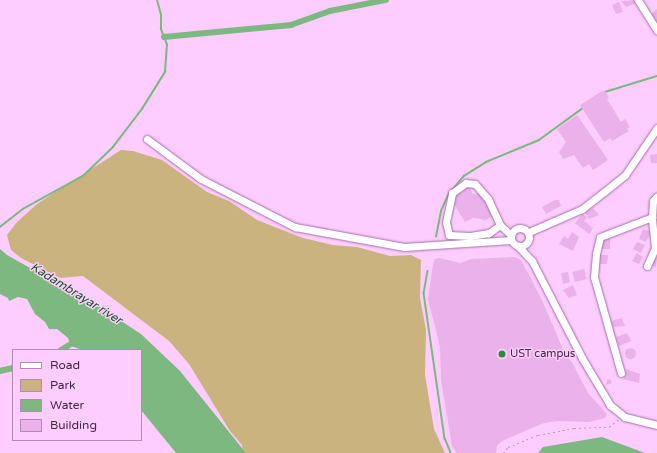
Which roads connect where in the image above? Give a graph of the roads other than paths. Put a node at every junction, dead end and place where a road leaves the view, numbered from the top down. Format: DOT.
graph roads {
  1 [pos="638,0"];
  2 [pos="657,30"];
  3 [pos="657,128"];
  4 [pos="147,139"];
  5 [pos="657,196"];
  6 [pos="652,217"];
  7 [pos="500,225"];
  8 [pos="529,232"];
  9 [pos="449,235"];
  10 [pos="511,237"];
  11 [pos="529,241"];
  12 [pos="448,244"];
  13 [pos="518,246"];
  14 [pos="532,261"];
  15 [pos="647,266"];
  16 [pos="621,373"];
  17 [pos="657,425"];
  1 -- 2 [label="street"];
  3 -- 8 [label="street"];
  4 -- 12 [label="street"];
  5 -- 6 [label="street"];
  6 -- 15 [label="street"];
  6 -- 16 [label="street"];
  7 -- 9 [label="street"];
  7 -- 9 [label="street"];
  7 -- 10 [label="street"];
  8 -- 10 [label="street"];
  8 -- 11 [label="street"];
  9 -- 12 [label="street"];
  10 -- 12 [label="street"];
  10 -- 13 [label="street"];
  11 -- 13 [label="street"];
  11 -- 14 [label="street"];
  13 -- 14 [label="street"];
  14 -- 17 [label="street"];
}
